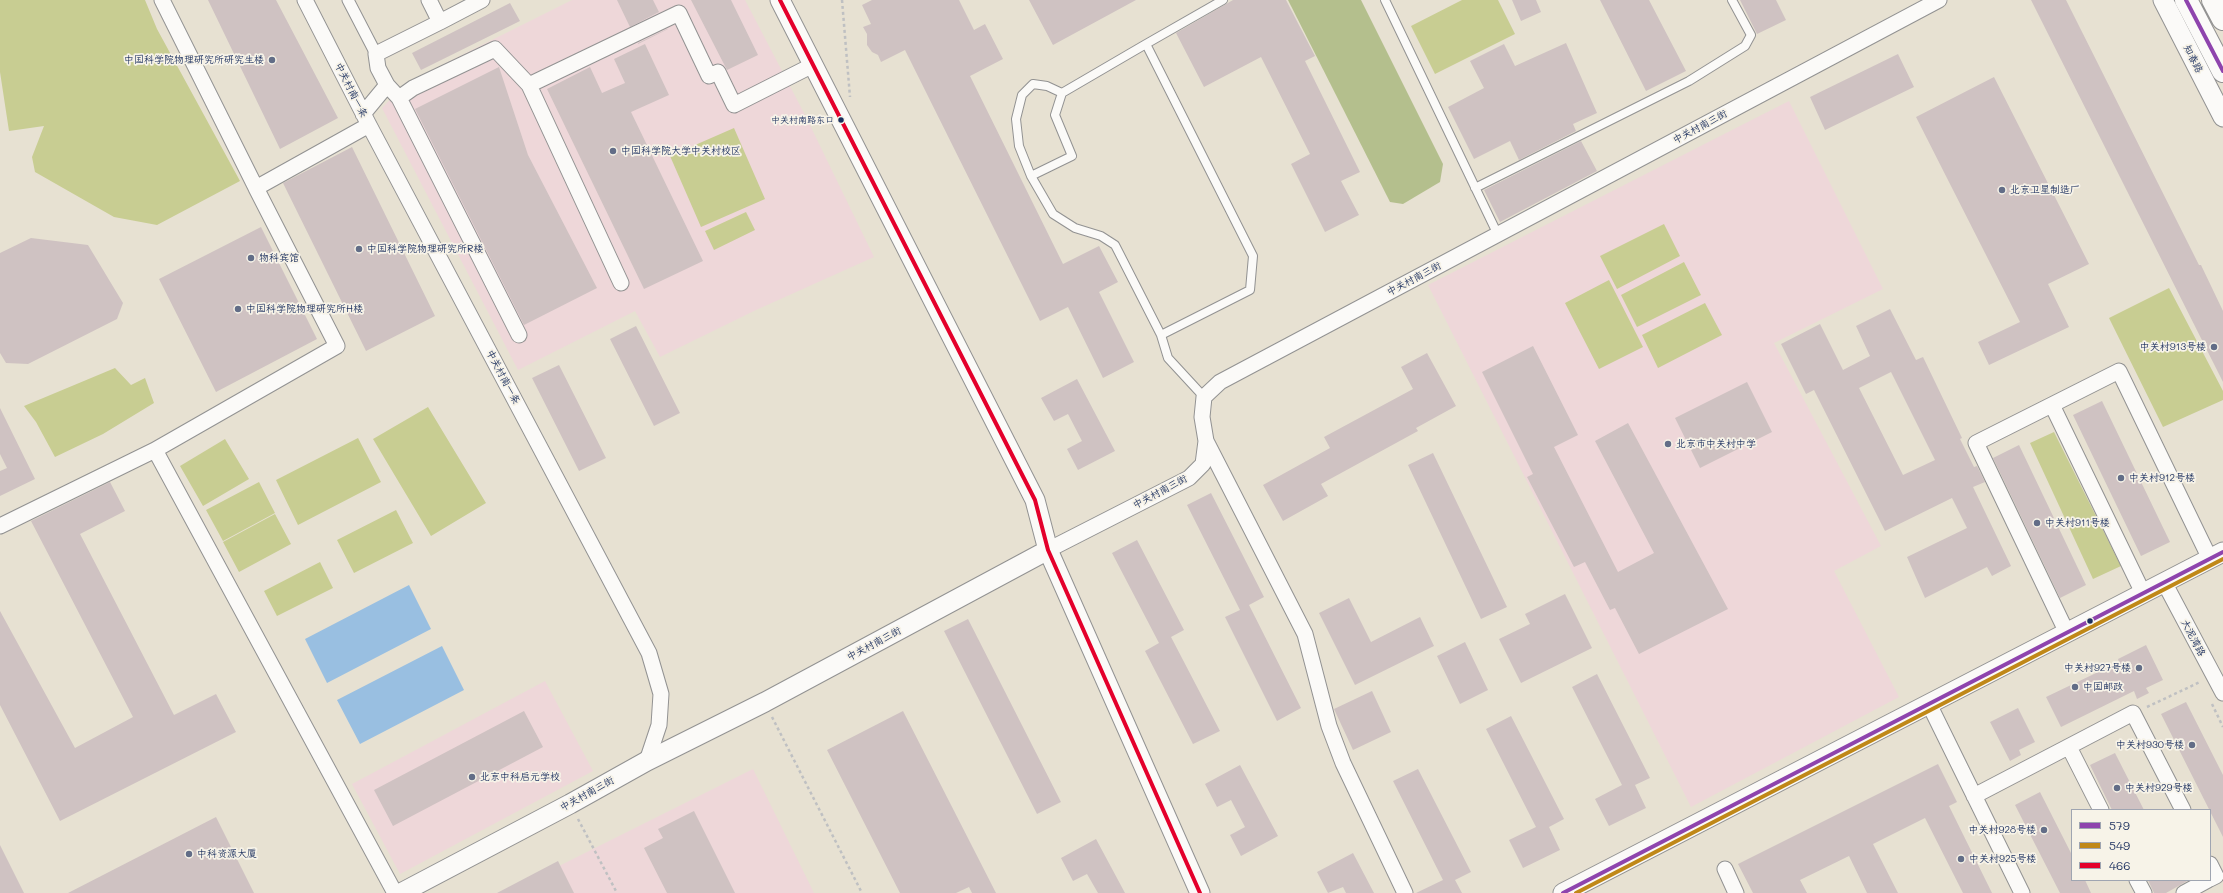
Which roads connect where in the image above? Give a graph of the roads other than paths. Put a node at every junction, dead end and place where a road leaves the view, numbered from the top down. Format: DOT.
graph roads {
  1 [pos="162,0"];
  2 [pos="305,0"];
  3 [pos="348,0"];
  4 [pos="429,0"];
  5 [pos="482,0"];
  6 [pos="780,0"];
  7 [pos="1223,0"];
  8 [pos="1385,0"];
  9 [pos="1732,0"];
  10 [pos="1939,0"];
  11 [pos="2163,0"];
  12 [pos="2186,0"];
  13 [pos="2213,0"];
  14 [pos="2223,19"];
  15 [pos="440,22"];
  16 [pos="1146,44"];
  17 [pos="376,54"];
  18 [pos="813,65"];
  19 [pos="2223,71"];
  20 [pos="387,85"];
  21 [pos="529,85"];
  22 [pos="1062,94"];
  23 [pos="399,98"];
  24 [pos="2223,117"];
  25 [pos="366,120"];
  26 [pos="1031,176"];
  27 [pos="256,188"];
  28 [pos="1474,188"];
  29 [pos="1498,235"];
  30 [pos="621,283"];
  31 [pos="1161,335"];
  32 [pos="519,336"];
  33 [pos="1204,397"];
  34 [pos="2052,405"];
  35 [pos="1206,441"];
  36 [pos="155,450"];
  37 [pos="0,526"];
  38 [pos="1048,550"];
  39 [pos="2216,556"];
  40 [pos="2164,582"];
  41 [pos="2143,593"];
  42 [pos="2067,633"];
  43 [pos="2223,693"];
  44 [pos="1929,704"];
  45 [pos="2069,747"];
  46 [pos="647,761"];
  47 [pos="1974,796"];
  48 [pos="2100,809"];
  49 [pos="2182,809"];
  50 [pos="2211,866"];
  51 [pos="1725,869"];
  52 [pos="2211,878"];
  53 [pos="2138,881"];
  54 [pos="2205,881"];
  55 [pos="395,893"];
  56 [pos="401,893"];
  57 [pos="1200,893"];
  58 [pos="1405,893"];
  59 [pos="1563,893"];
  60 [pos="1736,893"];
  61 [pos="2022,893"];
  62 [pos="2144,893"];
  63 [pos="2184,893"];
  1 -- 27 [label="street"];
  2 -- 25 [label="street, 中关村南一条"];
  3 -- 17 [label="street"];
  4 -- 15 [label="street"];
  5 -- 15 [label="street"];
  6 -- 18 [label="street"];
  7 -- 16 [label="lane"];
  8 -- 28 [label="lane"];
  9 -- 28 [label="lane"];
  10 -- 29 [label="street, 中关村南三街"];
  11 -- 24 [label="street, 知春路"];
  12 -- 19 [label="main road"];
  13 -- 14 [label="main road"];
  15 -- 17 [label="street"];
  16 -- 22 [label="lane"];
  16 -- 31 [label="lane"];
  17 -- 20 [label="street"];
  18 -- 21 [label="street"];
  18 -- 38 [label="street"];
  20 -- 23 [label="street"];
  20 -- 25 [label="street"];
  21 -- 23 [label="street"];
  21 -- 30 [label="street"];
  22 -- 26 [label="lane"];
  22 -- 26 [label="lane"];
  23 -- 32 [label="street"];
  25 -- 27 [label="street"];
  25 -- 46 [label="street, 中关村南一条"];
  26 -- 31 [label="lane"];
  27 -- 36 [label="street"];
  28 -- 29 [label="lane"];
  29 -- 33 [label="street, 中关村南三街"];
  31 -- 33 [label="lane"];
  33 -- 35 [label="street, 中关村南三街"];
  34 -- 39 [label="street"];
  34 -- 41 [label="street"];
  34 -- 42 [label="street"];
  35 -- 38 [label="street, 中关村南三街"];
  35 -- 58 [label="street"];
  36 -- 37 [label="street"];
  36 -- 55 [label="street"];
  38 -- 46 [label="street, 中关村南三街"];
  38 -- 57 [label="street"];
  39 -- 40 [label="street"];
  40 -- 41 [label="street"];
  40 -- 43 [label="street, 大泥湾路"];
  41 -- 42 [label="street"];
  42 -- 44 [label="street"];
  44 -- 47 [label="street"];
  44 -- 59 [label="street"];
  45 -- 47 [label="street"];
  45 -- 48 [label="street"];
  45 -- 49 [label="street"];
  46 -- 56 [label="street, 中关村南三街"];
  47 -- 61 [label="street"];
  50 -- 52 [label="street"];
  51 -- 60 [label="street"];
  53 -- 62 [label="street"];
  54 -- 63 [label="street"];
}
